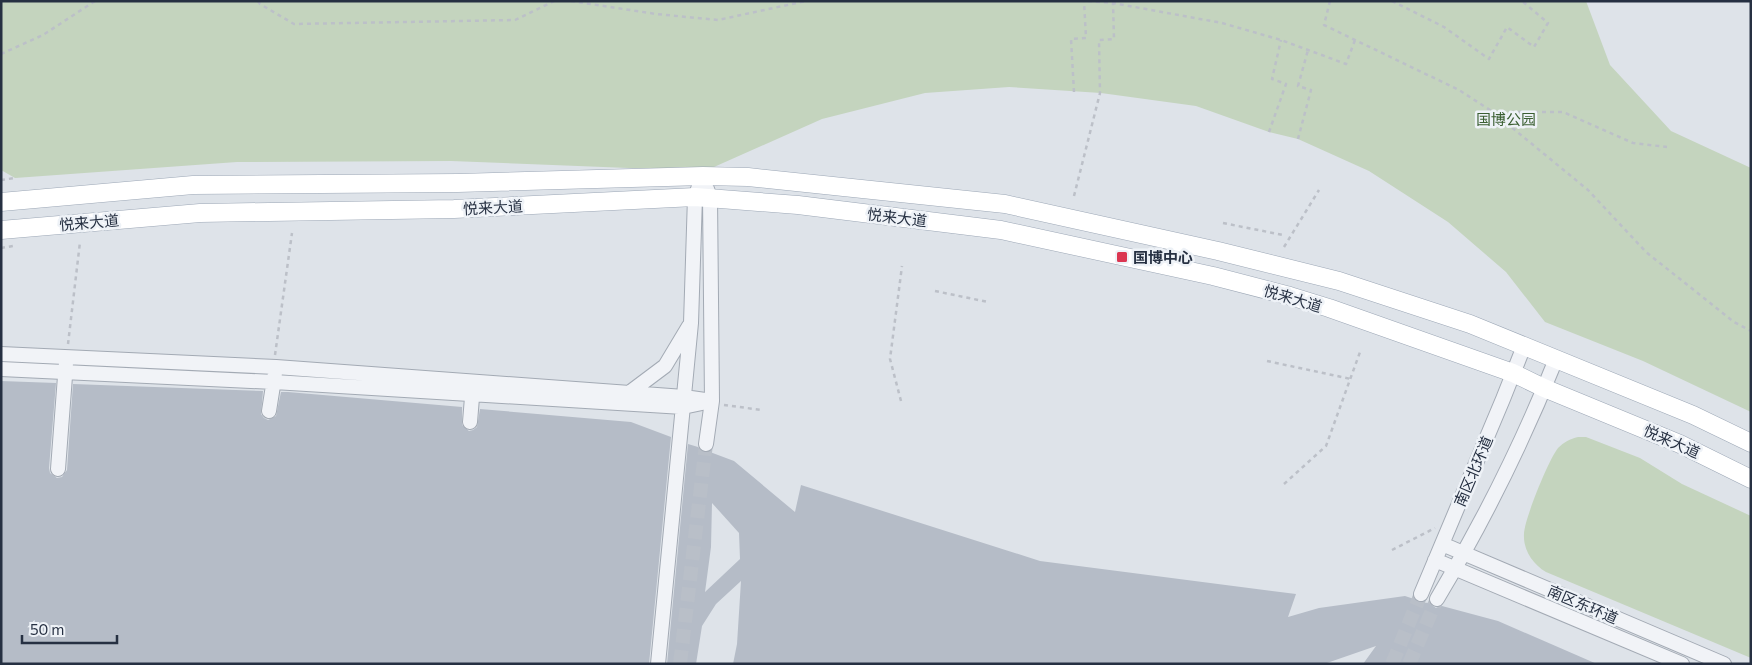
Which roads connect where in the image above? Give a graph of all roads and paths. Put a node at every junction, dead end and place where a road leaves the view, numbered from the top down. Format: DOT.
graph roads {
  1 [pos="95,1"];
  2 [pos="258,1"];
  3 [pos="554,1"];
  4 [pos="571,1"];
  5 [pos="806,1"];
  6 [pos="1084,1"];
  7 [pos="1088,1"];
  8 [pos="1330,1"];
  9 [pos="1392,1"];
  10 [pos="1522,1"];
  11 [pos="593,3"];
  12 [pos="1113,3"];
  13 [pos="1281,40"];
  14 [pos="1355,40"];
  15 [pos="1308,50"];
  16 [pos="1,54"];
  17 [pos="1074,92"];
  18 [pos="1493,112"];
  19 [pos="1269,132"];
  20 [pos="1298,139"];
  21 [pos="1667,147"];
  22 [pos="703,176"];
  23 [pos="15,178"];
  24 [pos="1,180"];
  25 [pos="1319,190"];
  26 [pos="1074,196"];
  27 [pos="702,197"];
  28 [pos="1,202"];
  29 [pos="1223,223"];
  30 [pos="1,230"];
  31 [pos="292,233"];
  32 [pos="1283,235"];
  33 [pos="80,242"];
  34 [pos="12,246"];
  35 [pos="1284,247"];
  36 [pos="1,248"];
  37 [pos="902,266"];
  38 [pos="935,291"];
  39 [pos="988,302"];
  40 [pos="691,323"];
  41 [pos="1751,331"];
  42 [pos="1524,346"];
  43 [pos="1360,352"];
  44 [pos="1,354"];
  45 [pos="1556,359"];
  46 [pos="1266,361"];
  47 [pos="66,365"];
  48 [pos="276,368"];
  49 [pos="1,369"];
  50 [pos="1513,373"];
  51 [pos="1351,379"];
  52 [pos="274,382"];
  53 [pos="472,388"];
  54 [pos="1544,388"];
  55 [pos="628,393"];
  56 [pos="901,401"];
  57 [pos="683,402"];
  58 [pos="718,403"];
  59 [pos="762,410"];
  60 [pos="269,411"];
  61 [pos="470,422"];
  62 [pos="1751,443"];
  63 [pos="706,444"];
  64 [pos="58,468"];
  65 [pos="1751,479"];
  66 [pos="1284,484"];
  67 [pos="1435,528"];
  68 [pos="1442,544"];
  69 [pos="1392,550"];
  70 [pos="1464,553"];
  71 [pos="1435,560"];
  72 [pos="1455,568"];
  73 [pos="1421,594"];
  74 [pos="1437,599"];
  75 [pos="658,664"];
  76 [pos="1682,664"];
  77 [pos="1724,664"];
  1 -- 16 [label="path"];
  2 -- 3 [label="path"];
  4 -- 11 [label="path"];
  5 -- 11 [label="path"];
  6 -- 17 [label="path"];
  7 -- 12 [label="path"];
  8 -- 14 [label="path"];
  9 -- 10 [label="path"];
  12 -- 13 [label="path"];
  12 -- 26 [label="path"];
  13 -- 15 [label="path"];
  13 -- 19 [label="path"];
  14 -- 15 [label="path"];
  14 -- 18 [label="path"];
  15 -- 20 [label="path"];
  18 -- 21 [label="path"];
  18 -- 41 [label="path"];
  22 -- 27 [label="street"];
  22 -- 28 [label="main road, 悦来大道"];
  22 -- 42 [label="main road, 悦来大道"];
  23 -- 24 [label="path"];
  25 -- 35 [label="path"];
  27 -- 30 [label="main road, 悦来大道"];
  27 -- 40 [label="street"];
  27 -- 50 [label="main road, 悦来大道"];
  27 -- 58 [label="street"];
  29 -- 32 [label="path"];
  31 -- 48 [label="path"];
  33 -- 47 [label="path"];
  34 -- 36 [label="path"];
  37 -- 56 [label="path"];
  38 -- 39 [label="path"];
  40 -- 55 [label="street"];
  40 -- 57 [label="street"];
  42 -- 45 [label="main road, 悦来大道"];
  42 -- 50 [label="street, 南区北环道"];
  43 -- 51 [label="path"];
  44 -- 47 [label="street"];
  45 -- 54 [label="street, 南区北环道"];
  45 -- 62 [label="main road, 悦来大道"];
  46 -- 51 [label="path"];
  47 -- 48 [label="street"];
  47 -- 49 [label="street"];
  47 -- 52 [label="street"];
  47 -- 64 [label="street"];
  48 -- 52 [label="street"];
  48 -- 53 [label="street"];
  50 -- 54 [label="main road, 悦来大道"];
  50 -- 68 [label="street, 南区北环道"];
  51 -- 66 [label="path"];
  52 -- 53 [label="street"];
  52 -- 60 [label="street"];
  53 -- 55 [label="street"];
  53 -- 57 [label="street"];
  53 -- 61 [label="street"];
  54 -- 65 [label="main road, 悦来大道"];
  54 -- 70 [label="street, 南区北环道"];
  55 -- 57 [label="street"];
  57 -- 58 [label="street"];
  57 -- 75 [label="street"];
  58 -- 59 [label="path"];
  58 -- 63 [label="street"];
  67 -- 69 [label="path"];
  68 -- 70 [label="street, 南区东环道"];
  68 -- 71 [label="street, 南区北环道"];
  70 -- 72 [label="street, 南区北环道"];
  70 -- 77 [label="street, 南区东环道"];
  71 -- 72 [label="street, 南区东环道"];
  71 -- 73 [label="street, 南区北环道"];
  72 -- 74 [label="street, 南区北环道"];
  72 -- 76 [label="street, 南区东环道"];
}
